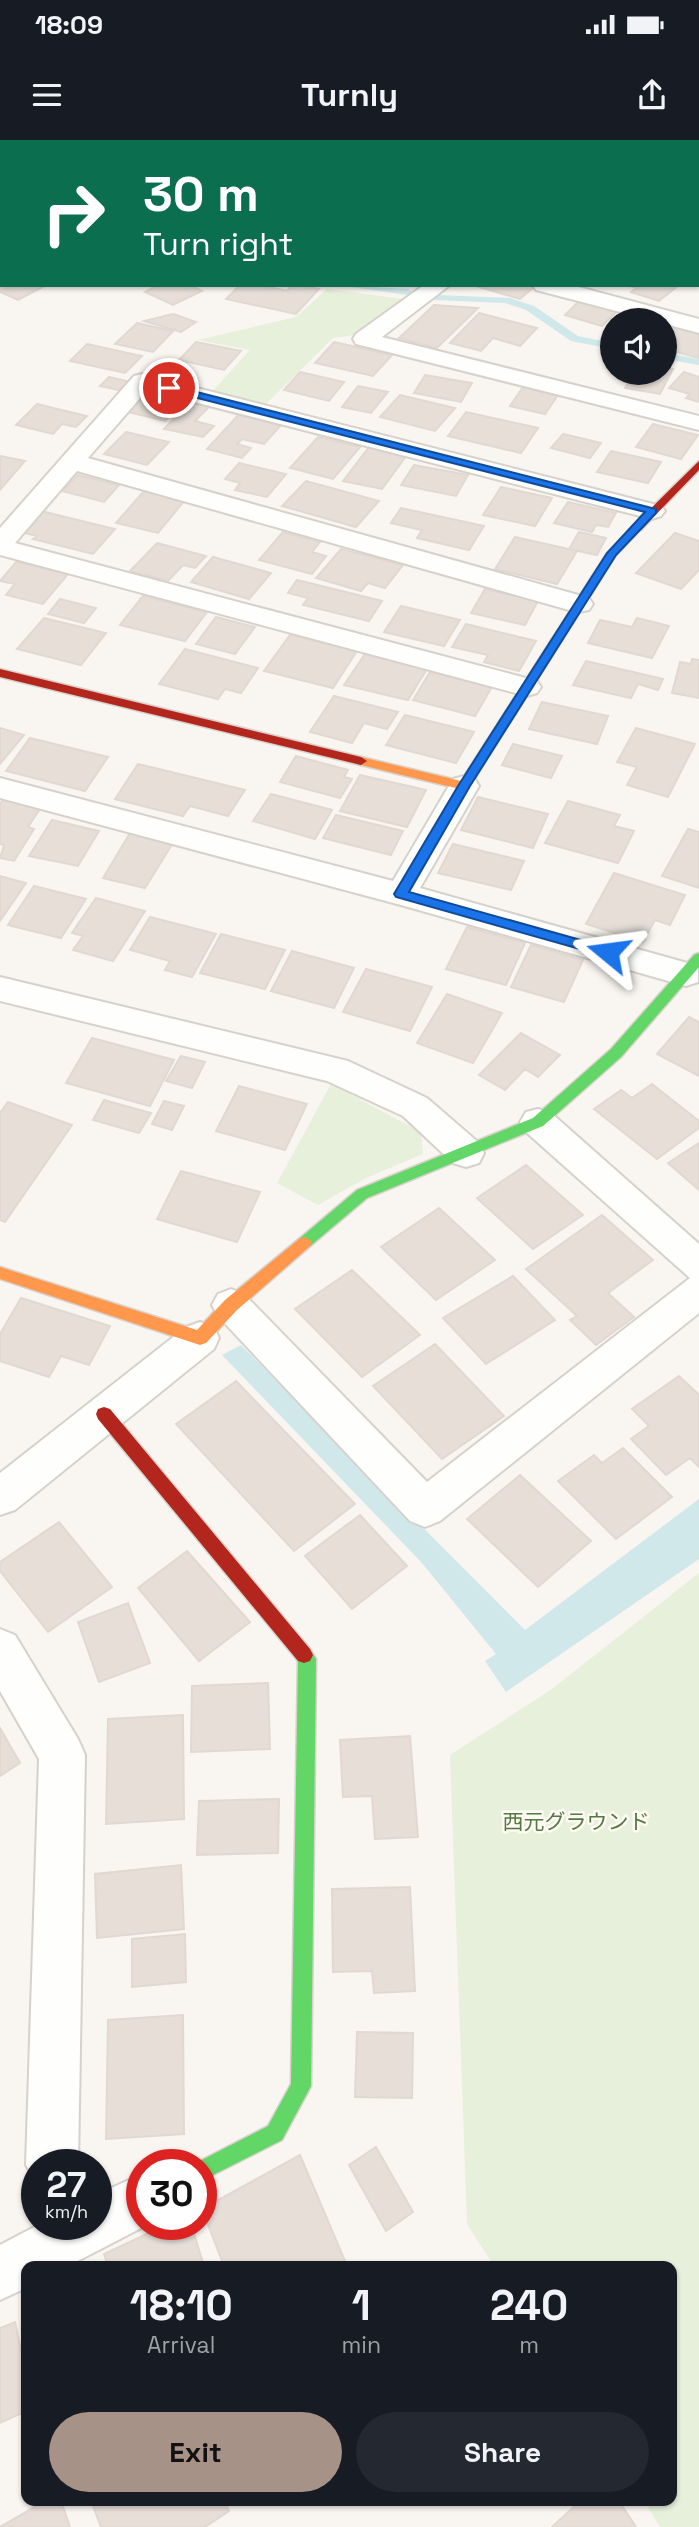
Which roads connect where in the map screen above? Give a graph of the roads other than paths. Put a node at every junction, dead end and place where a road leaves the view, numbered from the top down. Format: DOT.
graph roads {
  1 [pos="436,287"];
  2 [pos="562,287"];
  3 [pos="599,291"];
  4 [pos="699,326"];
  5 [pos="699,423"];
  6 [pos="71,461"];
  7 [pos="699,464"];
  8 [pos="652,511"];
  9 [pos="0,545"];
  10 [pos="579,604"];
  11 [pos="0,673"];
  12 [pos="527,687"];
  13 [pos="464,786"];
  14 [pos="0,788"];
  15 [pos="401,894"];
  16 [pos="691,976"];
  17 [pos="0,989"];
  18 [pos="538,1122"];
  19 [pos="466,1153"];
  20 [pos="699,1266"];
  21 [pos="0,1273"];
  22 [pos="699,1291"];
  23 [pos="231,1305"];
  24 [pos="200,1338"];
  25 [pos="104,1414"];
  26 [pos="0,1497"];
  27 [pos="0,1650"];
  28 [pos="52,2149"];
  29 [pos="217,2163"];
  30 [pos="56,2240"];
  31 [pos="0,2273"];
  1 -- 5 [label="street"];
  2 -- 3 [label="street"];
  3 -- 4 [label="street"];
  6 -- 8 [label="street"];
  6 -- 9 [label="street"];
  6 -- 10 [label="street"];
  7 -- 8 [label="street"];
  8 -- 10 [label="street"];
  9 -- 12 [label="street"];
  10 -- 12 [label="street"];
  11 -- 13 [label="street"];
  12 -- 13 [label="street"];
  13 -- 15 [label="street"];
  14 -- 15 [label="street"];
  15 -- 16 [label="street"];
  16 -- 18 [label="street"];
  17 -- 19 [label="street"];
  18 -- 19 [label="street"];
  18 -- 20 [label="street"];
  19 -- 23 [label="street"];
  21 -- 24 [label="street"];
  22 -- 23 [label="street"];
  23 -- 24 [label="street"];
  24 -- 25 [label="street"];
  25 -- 26 [label="street"];
  25 -- 29 [label="street"];
  27 -- 28 [label="street"];
  30 -- 31 [label="street"];
}
